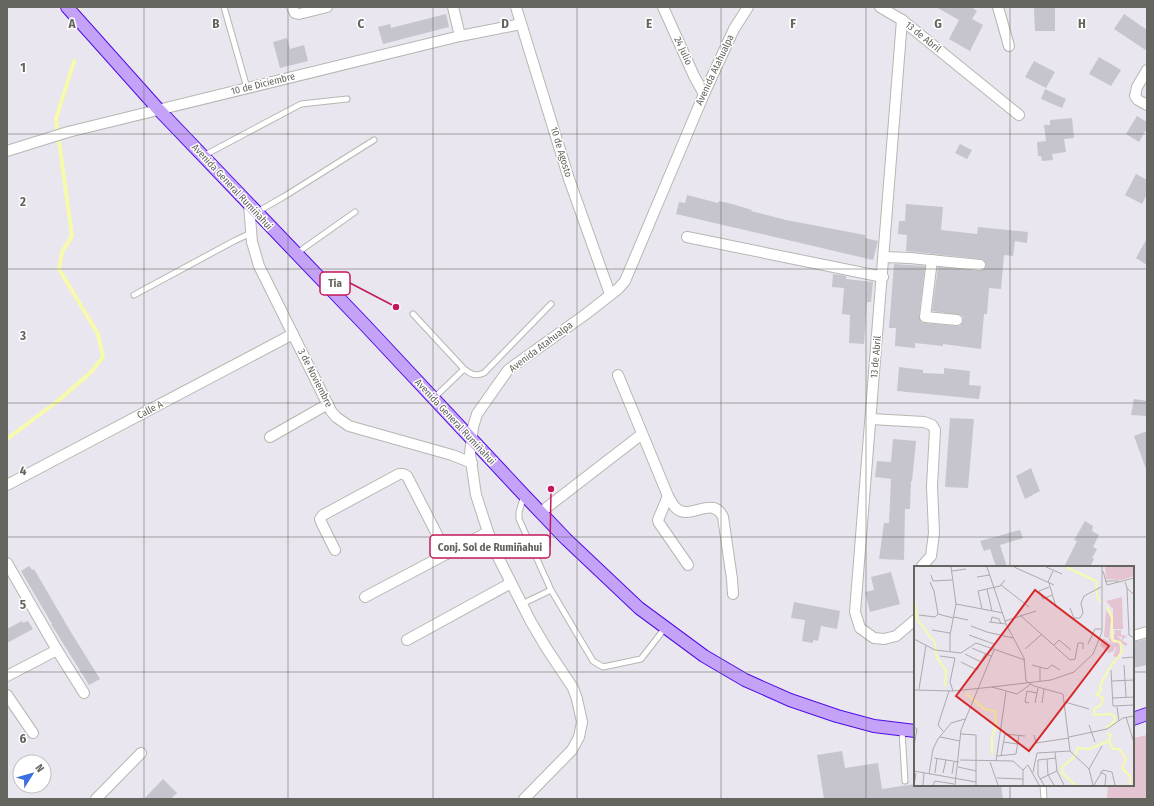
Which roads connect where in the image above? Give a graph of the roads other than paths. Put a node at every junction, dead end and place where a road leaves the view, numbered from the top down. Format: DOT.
graph roads {
  1 [pos="67,7"];
  2 [pos="224,7"];
  3 [pos="292,7"];
  4 [pos="328,7"];
  5 [pos="453,7"];
  6 [pos="516,7"];
  7 [pos="663,7"];
  8 [pos="748,7"];
  9 [pos="880,7"];
  10 [pos="998,7"];
  11 [pos="902,20"];
  12 [pos="521,24"];
  13 [pos="460,36"];
  14 [pos="1010,46"];
  15 [pos="1147,70"];
  16 [pos="247,88"];
  17 [pos="704,94"];
  18 [pos="347,99"];
  19 [pos="1147,106"];
  20 [pos="159,110"];
  21 [pos="1019,115"];
  22 [pos="374,140"];
  23 [pos="7,151"];
  24 [pos="203,156"];
  25 [pos="252,208"];
  26 [pos="355,212"];
  27 [pos="251,233"];
  28 [pos="687,236"];
  29 [pos="296,253"];
  30 [pos="884,257"];
  31 [pos="932,260"];
  32 [pos="980,265"];
  33 [pos="882,277"];
  34 [pos="610,294"];
  35 [pos="134,295"];
  36 [pos="551,304"];
  37 [pos="413,314"];
  38 [pos="957,320"];
  39 [pos="293,334"];
  40 [pos="464,369"];
  41 [pos="618,375"];
  42 [pos="434,399"];
  43 [pos="328,404"];
  44 [pos="871,419"];
  45 [pos="642,434"];
  46 [pos="270,437"];
  47 [pos="472,440"];
  48 [pos="472,463"];
  49 [pos="7,485"];
  50 [pos="524,495"];
  51 [pos="668,496"];
  52 [pos="541,512"];
  53 [pos="488,532"];
  54 [pos="336,550"];
  55 [pos="447,554"];
  56 [pos="7,563"];
  57 [pos="688,564"];
  58 [pos="922,566"];
  59 [pos="511,583"];
  60 [pos="551,590"];
  61 [pos="733,594"];
  62 [pos="365,597"];
  63 [pos="522,604"];
  64 [pos="914,621"];
  65 [pos="665,628"];
  66 [pos="1147,632"];
  67 [pos="1134,636"];
  68 [pos="407,640"];
  69 [pos="57,650"];
  70 [pos="7,676"];
  71 [pos="84,693"];
  72 [pos="7,695"];
  73 [pos="1147,714"];
  74 [pos="1134,719"];
  75 [pos="902,729"];
  76 [pos="914,731"];
  77 [pos="33,733"];
  78 [pos="140,753"];
  79 [pos="905,781"];
  80 [pos="1043,786"];
  81 [pos="527,798"];
  82 [pos="96,799"];
  83 [pos="1044,799"];
  1 -- 20 [label="highway, Avenida General Rumiñahui"];
  2 -- 16 [label="lane"];
  3 -- 4 [label="street"];
  5 -- 13 [label="street"];
  6 -- 12 [label="street, 10 de Agosto"];
  7 -- 17 [label="street, 24 Julio"];
  8 -- 17 [label="street, Avenida Atahualpa"];
  9 -- 11 [label="street, 13 de Abril"];
  10 -- 14 [label="street"];
  11 -- 21 [label="street, 13 de Abril"];
  11 -- 30 [label="street, 13 de Abril"];
  12 -- 13 [label="street, 10 de Diciembre"];
  12 -- 34 [label="street, 10 de Agosto"];
  13 -- 16 [label="street, 10 de Diciembre"];
  15 -- 19 [label="street"];
  16 -- 20 [label="street, 10 de Diciembre"];
  17 -- 34 [label="street, Avenida Atahualpa"];
  18 -- 24 [label="lane"];
  20 -- 23 [label="street, 10 de Diciembre"];
  20 -- 24 [label="highway, Avenida General Rumiñahui"];
  22 -- 25 [label="lane"];
  24 -- 25 [label="highway, Avenida General Rumiñahui"];
  25 -- 27 [label="street, 3 de Noviembre"];
  25 -- 29 [label="highway, Avenida General Rumiñahui"];
  26 -- 29 [label="lane"];
  27 -- 35 [label="lane"];
  27 -- 39 [label="street, 3 de Noviembre"];
  28 -- 33 [label="street"];
  29 -- 42 [label="highway, Avenida General Rumiñahui"];
  30 -- 31 [label="street"];
  30 -- 33 [label="street, 13 de Abril"];
  31 -- 32 [label="street"];
  31 -- 38 [label="street"];
  33 -- 44 [label="street, 13 de Abril"];
  34 -- 47 [label="street, Avenida Atahualpa"];
  36 -- 40 [label="lane"];
  37 -- 40 [label="lane"];
  39 -- 43 [label="street, 3 de Noviembre"];
  39 -- 49 [label="street, Calle A"];
  40 -- 42 [label="lane"];
  41 -- 45 [label="street"];
  42 -- 47 [label="highway, Avenida General Rumiñahui"];
  43 -- 46 [label="street"];
  43 -- 48 [label="street, 3 de Noviembre"];
  44 -- 58 [label="street"];
  44 -- 64 [label="street, 13 de Abril"];
  45 -- 51 [label="street"];
  45 -- 52 [label="street"];
  47 -- 48 [label="street, Avenida Atahualpa"];
  47 -- 50 [label="highway, Avenida General Rumiñahui"];
  48 -- 53 [label="street, Avenida Atahualpa"];
  50 -- 52 [label="highway, Avenida General Rumiñahui"];
  50 -- 60 [label="lane"];
  51 -- 57 [label="street"];
  51 -- 61 [label="street"];
  52 -- 65 [label="highway, Avenida General Rumiñahui"];
  53 -- 55 [label="street"];
  53 -- 59 [label="street, Avenida Atahualpa"];
  54 -- 55 [label="street"];
  55 -- 62 [label="street"];
  56 -- 69 [label="street"];
  59 -- 63 [label="street, Avenida Atahualpa"];
  59 -- 68 [label="street"];
  60 -- 63 [label="lane"];
  60 -- 65 [label="lane"];
  63 -- 81 [label="street, Avenida Atahualpa"];
  65 -- 75 [label="highway, Avenida General Rumiñahui"];
  66 -- 67 [label="street"];
  69 -- 70 [label="street"];
  69 -- 71 [label="street"];
  72 -- 77 [label="street"];
  73 -- 74 [label="highway"];
  75 -- 76 [label="highway, Avenida General Rumiñahui"];
  75 -- 79 [label="lane"];
  78 -- 82 [label="street"];
  80 -- 83 [label="lane"];
}
